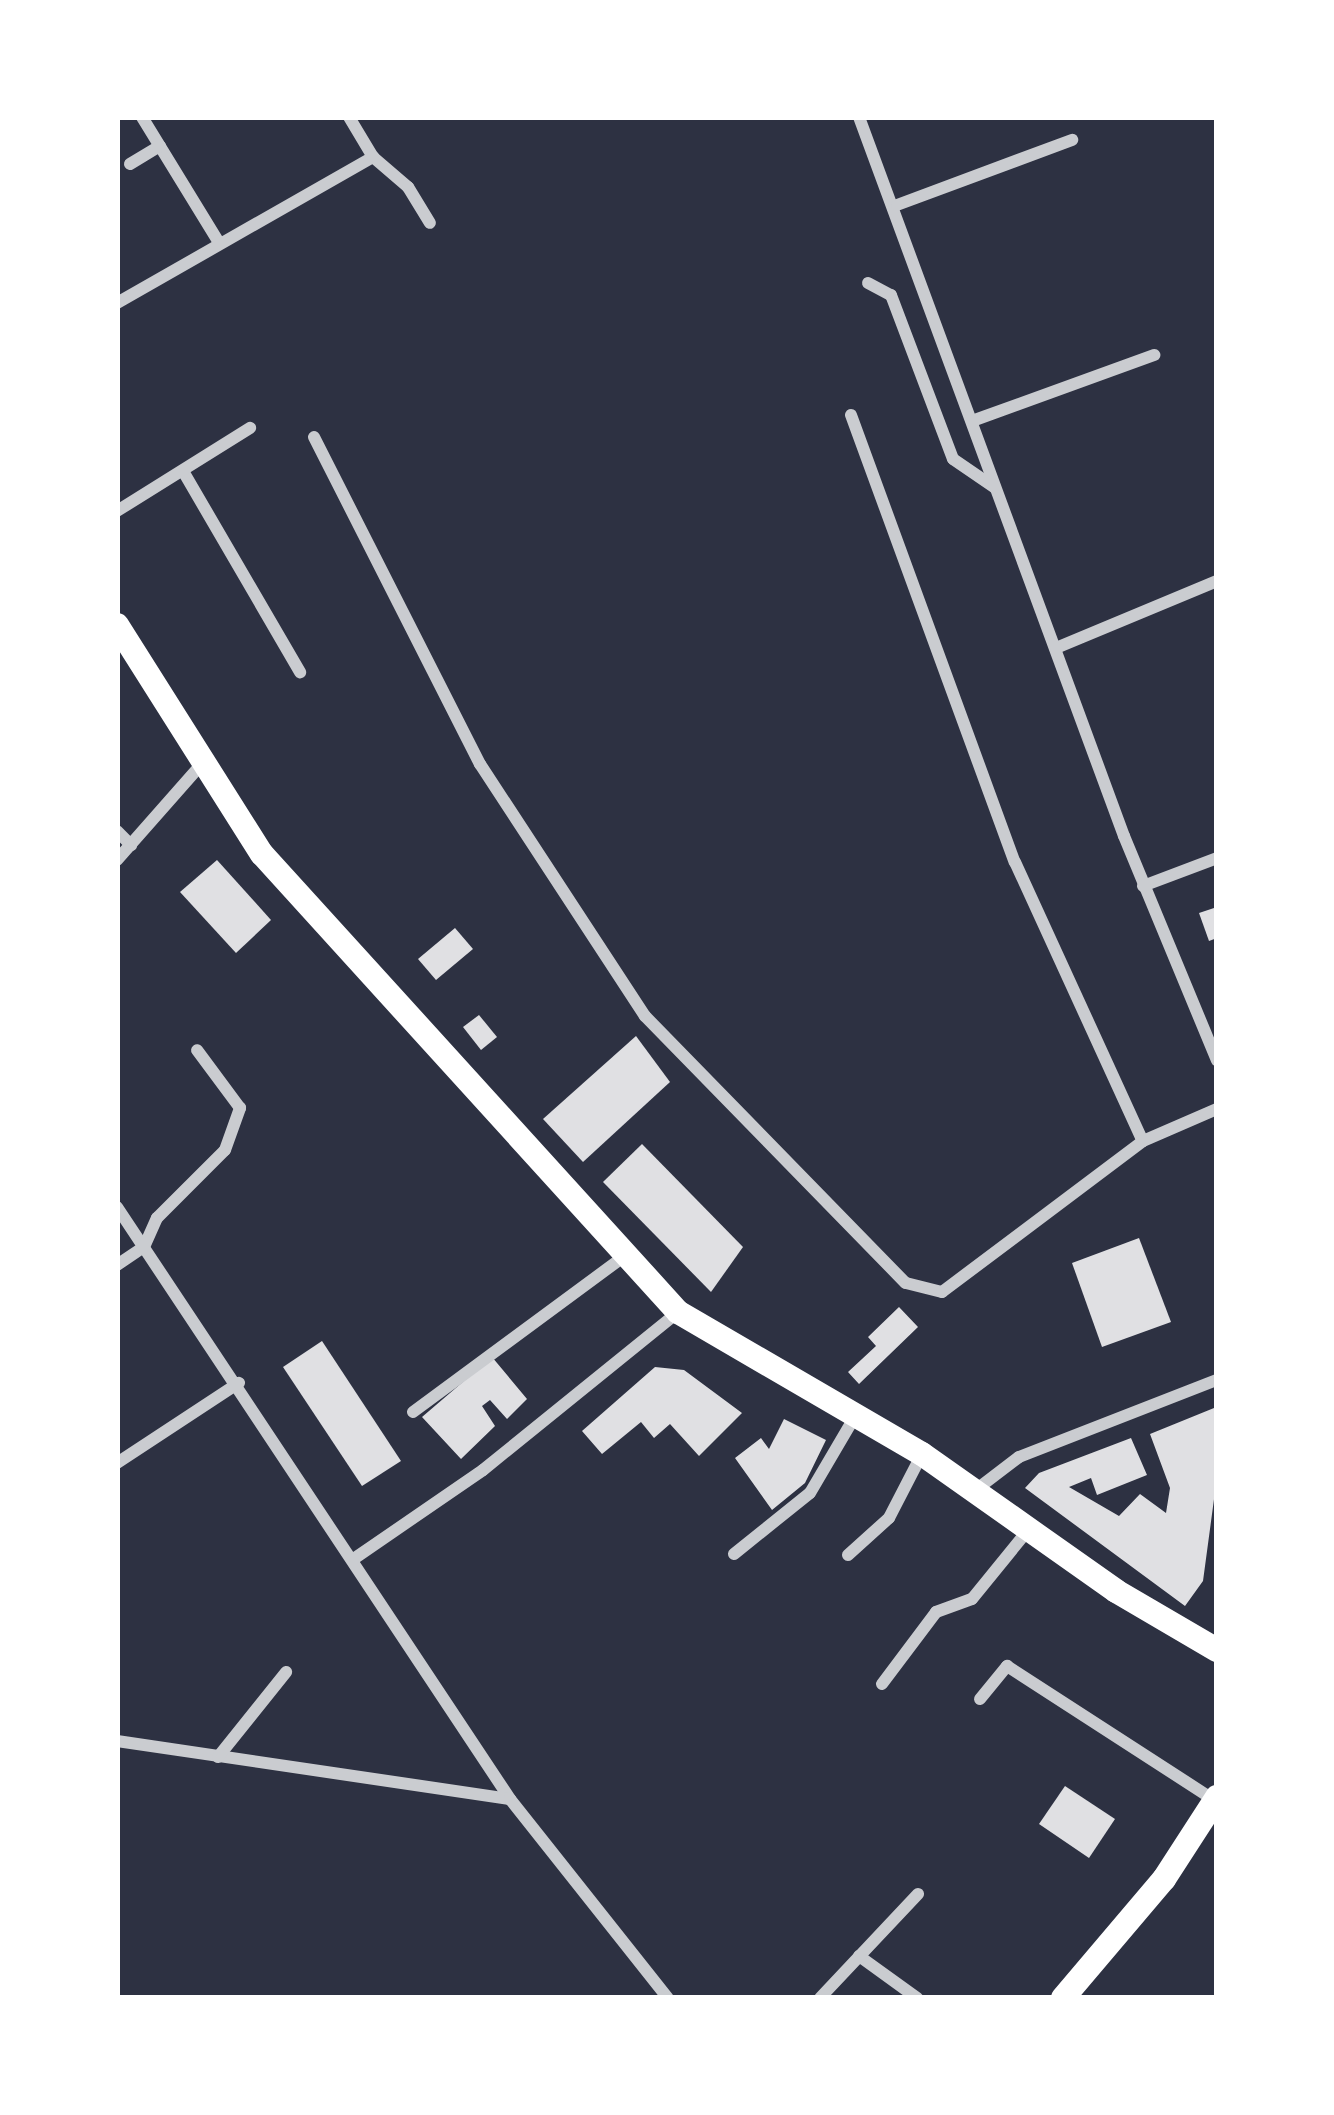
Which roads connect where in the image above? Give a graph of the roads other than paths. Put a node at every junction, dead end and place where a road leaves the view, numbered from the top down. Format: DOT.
graph roads {
  1 [pos="142,117"];
  2 [pos="349,117"];
  3 [pos="860,117"];
  4 [pos="1072,140"];
  5 [pos="160,146"];
  6 [pos="373,157"];
  7 [pos="130,164"];
  8 [pos="897,205"];
  9 [pos="430,223"];
  10 [pos="218,242"];
  11 [pos="868,283"];
  12 [pos="117,303"];
  13 [pos="1154,355"];
  14 [pos="850,415"];
  15 [pos="972,421"];
  16 [pos="250,428"];
  17 [pos="314,437"];
  18 [pos="183,471"];
  19 [pos="995,488"];
  20 [pos="117,511"];
  21 [pos="1217,581"];
  22 [pos="117,626"];
  23 [pos="1056,648"];
  24 [pos="300,672"];
  25 [pos="200,766"];
  26 [pos="117,831"];
  27 [pos="131,845"];
  28 [pos="1217,858"];
  29 [pos="117,860"];
  30 [pos="1143,886"];
  31 [pos="197,1050"];
  32 [pos="1217,1060"];
  33 [pos="1217,1109"];
  34 [pos="1142,1141"];
  35 [pos="117,1207"];
  36 [pos="145,1247"];
  37 [pos="623,1257"];
  38 [pos="117,1265"];
  39 [pos="678,1312"];
  40 [pos="1217,1380"];
  41 [pos="239,1383"];
  42 [pos="413,1412"];
  43 [pos="854,1418"];
  44 [pos="922,1454"];
  45 [pos="117,1463"];
  46 [pos="977,1490"];
  47 [pos="1028,1530"];
  48 [pos="734,1554"];
  49 [pos="848,1555"];
  50 [pos="356,1558"];
  51 [pos="1217,1650"];
  52 [pos="286,1672"];
  53 [pos="882,1684"];
  54 [pos="980,1699"];
  55 [pos="117,1741"];
  56 [pos="218,1757"];
  57 [pos="510,1799"];
  58 [pos="1216,1799"];
  59 [pos="918,1894"];
  60 [pos="859,1957"];
  61 [pos="668,1998"];
  62 [pos="820,1998"];
  63 [pos="917,1998"];
  64 [pos="1063,1998"];
  1 -- 5 [label="street"];
  2 -- 6 [label="street"];
  3 -- 8 [label="street"];
  4 -- 8 [label="street"];
  5 -- 7 [label="street"];
  5 -- 10 [label="street"];
  6 -- 9 [label="street"];
  6 -- 10 [label="street"];
  8 -- 15 [label="street"];
  10 -- 12 [label="street"];
  11 -- 19 [label="street"];
  13 -- 15 [label="street"];
  14 -- 34 [label="street"];
  15 -- 19 [label="street"];
  16 -- 18 [label="street"];
  17 -- 34 [label="street"];
  18 -- 20 [label="street"];
  18 -- 24 [label="street"];
  19 -- 23 [label="street"];
  21 -- 23 [label="street"];
  22 -- 25 [label="main road"];
  23 -- 30 [label="street"];
  25 -- 27 [label="street"];
  25 -- 37 [label="main road"];
  26 -- 27 [label="street"];
  27 -- 29 [label="street"];
  28 -- 30 [label="street"];
  30 -- 32 [label="street"];
  31 -- 36 [label="street"];
  33 -- 34 [label="street"];
  35 -- 36 [label="street"];
  36 -- 38 [label="street"];
  36 -- 41 [label="street"];
  37 -- 39 [label="main road"];
  37 -- 42 [label="street"];
  39 -- 43 [label="main road"];
  39 -- 50 [label="street"];
  40 -- 46 [label="street"];
  41 -- 45 [label="street"];
  41 -- 50 [label="street"];
  43 -- 44 [label="main road"];
  43 -- 48 [label="street"];
  44 -- 46 [label="main road"];
  44 -- 49 [label="street"];
  46 -- 47 [label="main road"];
  47 -- 51 [label="main road"];
  47 -- 53 [label="street"];
  50 -- 57 [label="street"];
  52 -- 56 [label="street"];
  54 -- 58 [label="street"];
  55 -- 56 [label="street"];
  56 -- 57 [label="street"];
  57 -- 61 [label="street"];
  58 -- 64 [label="main road"];
  59 -- 60 [label="street"];
  60 -- 62 [label="street"];
  60 -- 63 [label="street"];
}
